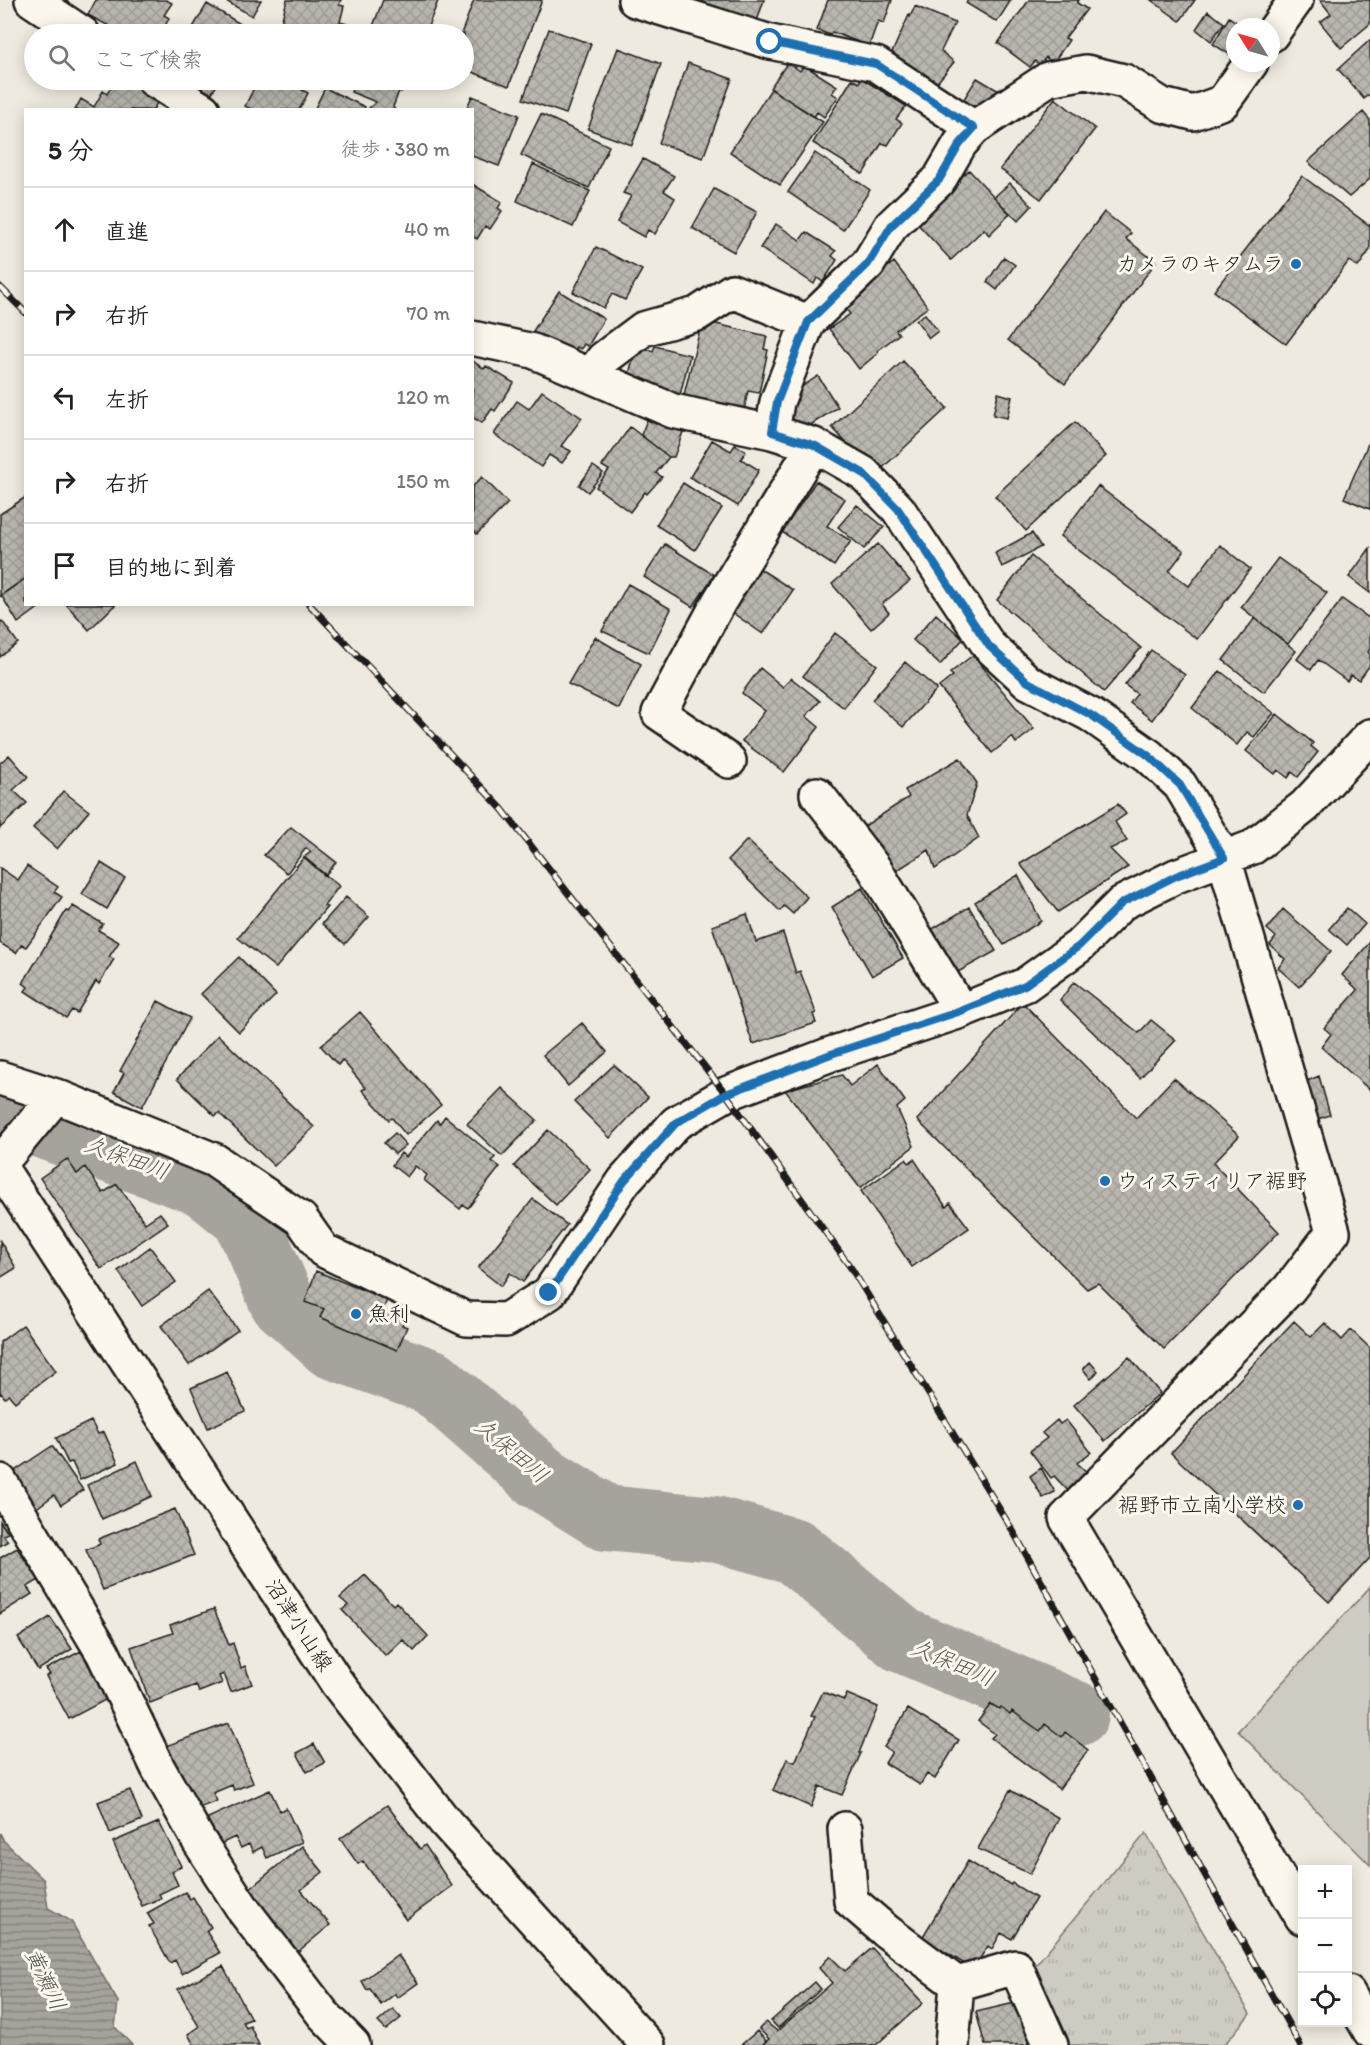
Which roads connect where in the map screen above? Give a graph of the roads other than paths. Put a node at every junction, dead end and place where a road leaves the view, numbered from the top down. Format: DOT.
graph roads {
  1 [pos="32,0"];
  2 [pos="635,0"];
  3 [pos="1296,0"];
  4 [pos="1280,22"];
  5 [pos="68,24"];
  6 [pos="1245,72"];
  7 [pos="170,90"];
  8 [pos="200,108"];
  9 [pos="974,128"];
  10 [pos="808,322"];
  11 [pos="474,338"];
  12 [pos="591,376"];
  13 [pos="772,432"];
  14 [pos="814,445"];
  15 [pos="1370,736"];
  16 [pos="729,761"];
  17 [pos="817,794"];
  18 [pos="1224,858"];
  19 [pos="961,1011"];
  20 [pos="0,1078"];
  21 [pos="56,1096"];
  22 [pos="3,1160"];
  23 [pos="0,1481"];
  24 [pos="845,1829"];
  25 [pos="1298,1910"];
  26 [pos="957,1984"];
  27 [pos="1352,2001"];
  28 [pos="1370,2031"];
  29 [pos="353,2045"];
  30 [pos="648,2045"];
  31 [pos="952,2045"];
  32 [pos="1051,2045"];
  1 -- 5 [label="street"];
  2 -- 9 [label="street"];
  3 -- 4 [label="street"];
  6 -- 9 [label="street"];
  7 -- 8 [label="street"];
  9 -- 10 [label="street"];
  10 -- 12 [label="street"];
  10 -- 13 [label="street"];
  11 -- 12 [label="street"];
  12 -- 13 [label="street"];
  13 -- 14 [label="street"];
  14 -- 16 [label="street"];
  14 -- 18 [label="street"];
  15 -- 18 [label="street"];
  17 -- 19 [label="street"];
  18 -- 19 [label="street"];
  18 -- 25 [label="street"];
  19 -- 21 [label="street"];
  20 -- 21 [label="street"];
  21 -- 22 [label="street"];
  22 -- 30 [label="street, 沼津小山線"];
  23 -- 29 [label="street"];
  24 -- 26 [label="street"];
  26 -- 31 [label="street"];
  26 -- 32 [label="street"];
  27 -- 28 [label="street"];
}
